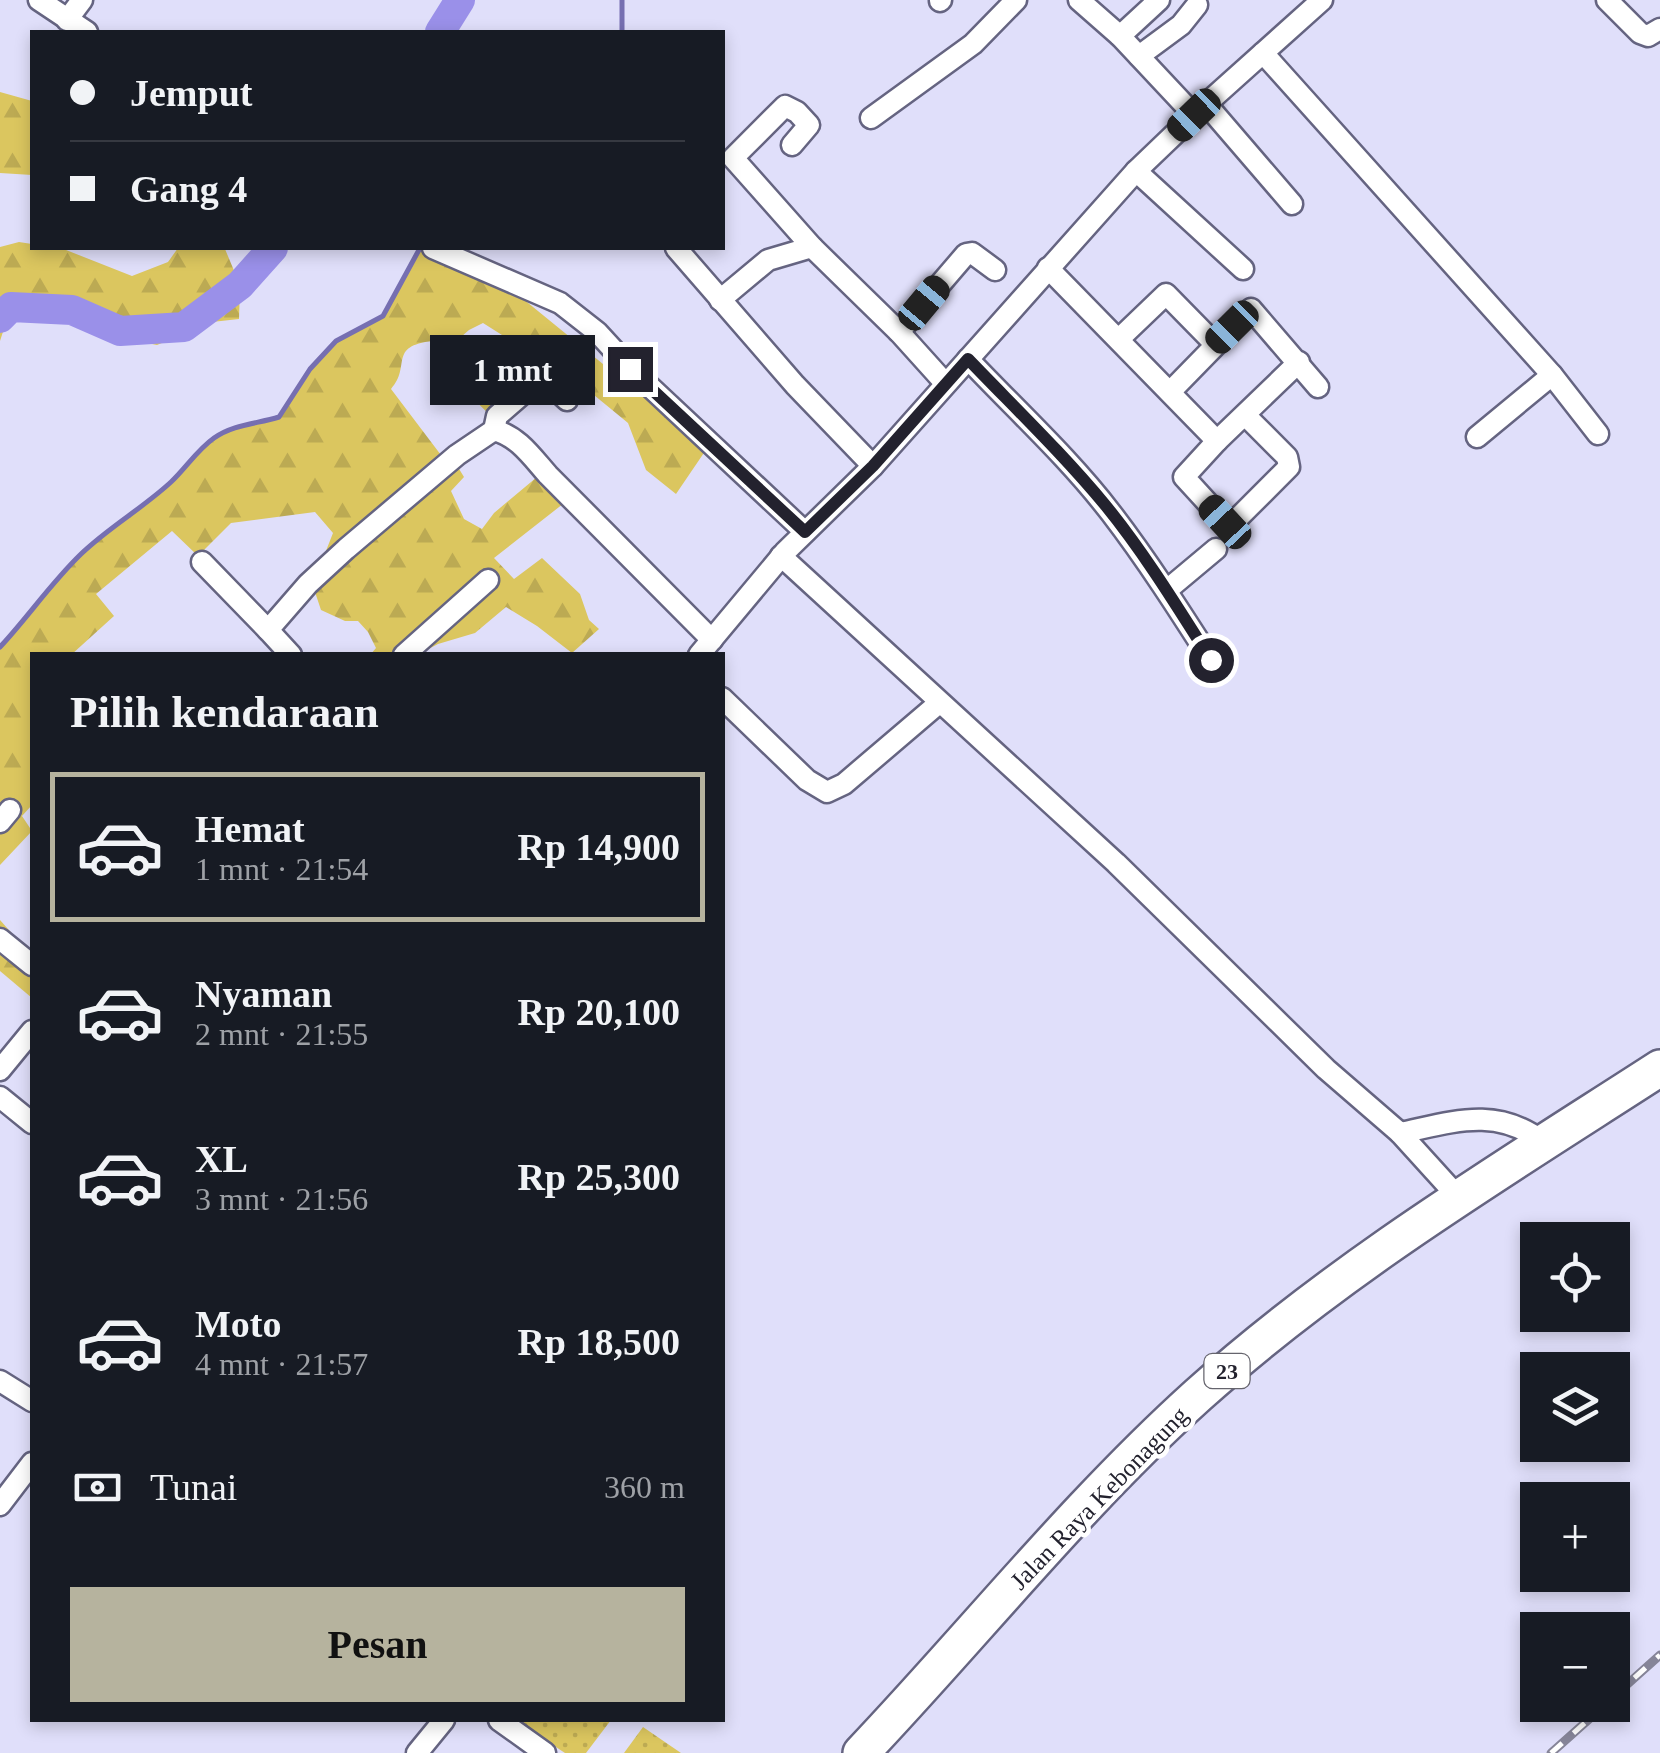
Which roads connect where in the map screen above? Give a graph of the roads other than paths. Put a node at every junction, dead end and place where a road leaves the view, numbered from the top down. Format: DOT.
graph roads {
  1 [pos="39,0"];
  2 [pos="82,0"];
  3 [pos="1016,0"];
  4 [pos="1160,0"];
  5 [pos="1322,0"];
  6 [pos="1606,0"];
  7 [pos="1084,1"];
  8 [pos="1197,5"];
  9 [pos="68,20"];
  10 [pos="1660,29"];
  11 [pos="83,30"];
  12 [pos="1120,36"];
  13 [pos="1263,53"];
  14 [pos="1140,56"];
  15 [pos="1200,110"];
  16 [pos="871,118"];
  17 [pos="792,146"];
  18 [pos="1136,172"];
  19 [pos="1292,204"];
  20 [pos="812,246"];
  21 [pos="437,250"];
  22 [pos="678,250"];
  23 [pos="1048,268"];
  24 [pos="995,270"];
  25 [pos="1242,270"];
  26 [pos="720,300"];
  27 [pos="899,332"];
  28 [pos="1119,339"];
  29 [pos="1215,344"];
  30 [pos="968,359"];
  31 [pos="1299,362"];
  32 [pos="1552,375"];
  33 [pos="945,382"];
  34 [pos="1318,387"];
  35 [pos="1170,392"];
  36 [pos="567,400"];
  37 [pos="1245,415"];
  38 [pos="494,430"];
  39 [pos="1598,434"];
  40 [pos="1477,438"];
  41 [pos="1217,441"];
  42 [pos="873,466"];
  43 [pos="793,544"];
  44 [pos="1216,549"];
  45 [pos="202,562"];
  46 [pos="488,580"];
  47 [pos="1166,590"];
  48 [pos="268,630"];
  49 [pos="706,647"];
  50 [pos="288,652"];
  51 [pos="407,652"];
  52 [pos="1211,660"];
  53 [pos="725,701"];
  54 [pos="939,702"];
  55 [pos="0,939"];
  56 [pos="30,963"];
  57 [pos="30,1033"];
  58 [pos="1660,1068"];
  59 [pos="0,1070"];
  60 [pos="0,1097"];
  61 [pos="30,1121"];
  62 [pos="1400,1133"];
  63 [pos="1543,1142"];
  64 [pos="1459,1198"];
  65 [pos="0,1381"];
  66 [pos="30,1399"];
  67 [pos="30,1466"];
  68 [pos="0,1505"];
  69 [pos="442,1722"];
  70 [pos="502,1722"];
  71 [pos="417,1753"];
  72 [pos="545,1753"];
  73 [pos="862,1753"];
  1 -- 9 [label="street"];
  2 -- 9 [label="street"];
  3 -- 16 [label="street"];
  4 -- 12 [label="street"];
  5 -- 13 [label="street"];
  6 -- 10 [label="street"];
  7 -- 12 [label="street"];
  8 -- 14 [label="street"];
  9 -- 11 [label="street"];
  12 -- 14 [label="street"];
  13 -- 15 [label="street"];
  13 -- 32 [label="street"];
  14 -- 15 [label="street"];
  15 -- 18 [label="street"];
  15 -- 19 [label="street"];
  17 -- 20 [label="street"];
  18 -- 23 [label="street"];
  18 -- 25 [label="street"];
  20 -- 26 [label="street"];
  20 -- 27 [label="street"];
  21 -- 43 [label="street"];
  22 -- 26 [label="street"];
  23 -- 28 [label="street"];
  23 -- 30 [label="street"];
  24 -- 27 [label="street"];
  26 -- 42 [label="street"];
  27 -- 33 [label="street"];
  28 -- 29 [label="street"];
  28 -- 35 [label="street"];
  29 -- 31 [label="street"];
  29 -- 35 [label="street"];
  30 -- 33 [label="street"];
  30 -- 47 [label="street"];
  31 -- 34 [label="street"];
  31 -- 37 [label="street"];
  32 -- 39 [label="street"];
  32 -- 40 [label="street"];
  33 -- 42 [label="street"];
  35 -- 41 [label="street"];
  36 -- 38 [label="street"];
  37 -- 41 [label="street"];
  37 -- 41 [label="street"];
  38 -- 48 [label="street"];
  38 -- 49 [label="street"];
  42 -- 43 [label="street"];
  43 -- 49 [label="street"];
  43 -- 54 [label="street"];
  44 -- 47 [label="street"];
  45 -- 48 [label="street"];
  46 -- 51 [label="street"];
  47 -- 52 [label="street"];
  48 -- 50 [label="street"];
  53 -- 54 [label="street"];
  54 -- 62 [label="street"];
  55 -- 56 [label="street"];
  57 -- 59 [label="street"];
  58 -- 63 [label="highway, Jalan Raya Kebonagung / 23"];
  60 -- 61 [label="street"];
  62 -- 63 [label="street"];
  62 -- 64 [label="street"];
  63 -- 64 [label="highway, Jalan Raya Kebonagung / 23"];
  64 -- 73 [label="highway, Jalan Raya Kebonagung / 23"];
  65 -- 66 [label="street"];
  67 -- 68 [label="street"];
  69 -- 71 [label="street"];
  70 -- 72 [label="street"];
}
